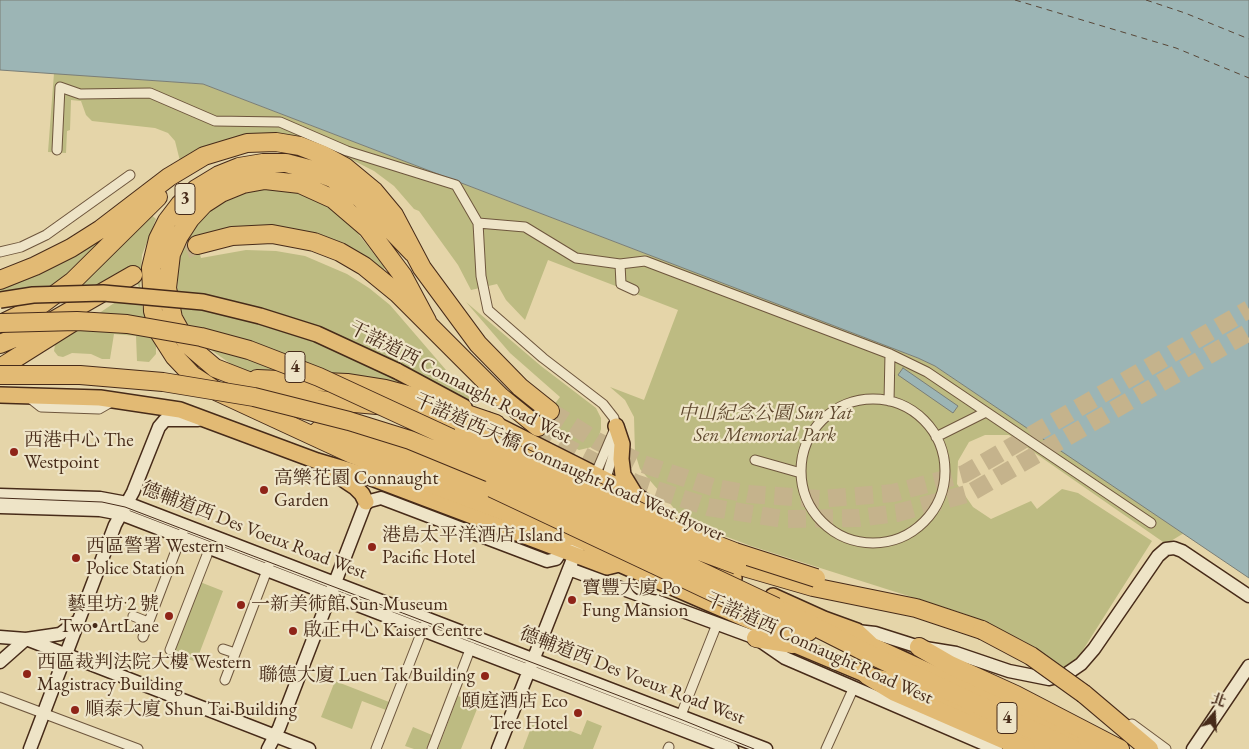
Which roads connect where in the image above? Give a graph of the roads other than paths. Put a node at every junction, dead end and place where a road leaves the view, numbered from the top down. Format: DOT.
graph roads {
  1 [pos="57,150"];
  2 [pos="204,156"];
  3 [pos="130,175"];
  4 [pos="478,223"];
  5 [pos="197,245"];
  6 [pos="0,252"];
  7 [pos="413,253"];
  8 [pos="620,264"];
  9 [pos="133,275"];
  10 [pos="0,280"];
  11 [pos="113,286"];
  12 [pos="634,290"];
  13 [pos="0,300"];
  14 [pos="427,321"];
  15 [pos="0,324"];
  16 [pos="0,344"];
  17 [pos="890,354"];
  18 [pos="0,368"];
  19 [pos="0,375"];
  20 [pos="234,377"];
  21 [pos="0,395"];
  22 [pos="27,396"];
  23 [pos="114,400"];
  24 [pos="889,401"];
  25 [pos="550,410"];
  26 [pos="986,412"];
  27 [pos="206,421"];
  28 [pos="284,422"];
  29 [pos="496,424"];
  30 [pos="538,426"];
  31 [pos="616,426"];
  32 [pos="936,437"];
  33 [pos="755,460"];
  34 [pos="317,461"];
  35 [pos="801,472"];
  36 [pos="601,476"];
  37 [pos="634,494"];
  38 [pos="4,501"];
  39 [pos="366,502"];
  40 [pos="124,508"];
  41 [pos="1150,523"];
  42 [pos="183,531"];
  43 [pos="572,545"];
  44 [pos="207,555"];
  45 [pos="269,564"];
  46 [pos="569,569"];
  47 [pos="333,588"];
  48 [pos="1249,596"];
  49 [pos="916,608"];
  50 [pos="82,616"];
  51 [pos="133,616"];
  52 [pos="148,622"];
  53 [pos="425,623"];
  54 [pos="717,624"];
  55 [pos="858,631"];
  56 [pos="0,637"];
  57 [pos="143,637"];
  58 [pos="756,638"];
  59 [pos="26,639"];
  60 [pos="793,644"];
  61 [pos="471,647"];
  62 [pos="919,647"];
  63 [pos="223,649"];
  64 [pos="170,650"];
  65 [pos="865,652"];
  66 [pos="235,653"];
  67 [pos="67,655"];
  68 [pos="0,662"];
  69 [pos="531,664"];
  70 [pos="1081,664"];
  71 [pos="1249,666"];
  72 [pos="225,680"];
  73 [pos="860,681"];
  74 [pos="1244,683"];
  75 [pos="0,697"];
  76 [pos="44,713"];
  77 [pos="682,715"];
  78 [pos="275,736"];
  79 [pos="1151,744"];
  80 [pos="30,749"];
  81 [pos="138,749"];
  82 [pos="268,749"];
  83 [pos="309,749"];
  84 [pos="376,749"];
  85 [pos="432,749"];
  86 [pos="498,749"];
  87 [pos="732,749"];
  88 [pos="766,749"];
  89 [pos="826,749"];
  90 [pos="996,749"];
  91 [pos="1026,749"];
  92 [pos="1052,749"];
  93 [pos="1073,749"];
  94 [pos="1098,749"];
  95 [pos="1120,749"];
  96 [pos="1158,749"];
  97 [pos="1166,749"];
  98 [pos="1193,749"];
  1 -- 4 [label="street"];
  2 -- 7 [label="highway, 3"];
  2 -- 10 [label="highway, 3"];
  2 -- 15 [label="highway, 3"];
  3 -- 6 [label="street"];
  4 -- 8 [label="street"];
  4 -- 31 [label="street"];
  5 -- 14 [label="highway, 3"];
  7 -- 25 [label="highway, 3"];
  7 -- 28 [label="highway, 3"];
  8 -- 12 [label="street"];
  8 -- 17 [label="street"];
  9 -- 11 [label="highway"];
  11 -- 16 [label="highway"];
  11 -- 18 [label="highway"];
  13 -- 29 [label="main road, 干諾道西 Connaught Road West, bridge"];
  14 -- 20 [label="highway, 3"];
  14 -- 30 [label="highway, 3"];
  15 -- 49 [label="highway, 干諾道西天橋 Connaught Road West flyover / 4, bridge"];
  17 -- 24 [label="street"];
  17 -- 26 [label="street"];
  19 -- 65 [label="highway, 干諾道西天橋 Connaught Road West flyover / 4, bridge"];
  20 -- 29 [label="highway"];
  20 -- 49 [label="highway, bridge"];
  21 -- 22 [label="main road, 干諾道西 Connaught Road West"];
  22 -- 23 [label="main road, 干諾道西 Connaught Road West"];
  22 -- 23 [label="street"];
  23 -- 27 [label="main road, 干諾道西 Connaught Road West"];
  24 -- 32 [label="street"];
  24 -- 35 [label="street"];
  26 -- 32 [label="street"];
  26 -- 41 [label="street"];
  27 -- 34 [label="main road, 干諾道西 Connaught Road West"];
  27 -- 40 [label="main road"];
  28 -- 43 [label="highway"];
  28 -- 65 [label="highway, bridge"];
  29 -- 36 [label="main road, 干諾道西 Connaught Road West"];
  31 -- 36 [label="street"];
  31 -- 37 [label="main road"];
  32 -- 35 [label="street"];
  33 -- 35 [label="street"];
  34 -- 39 [label="main road"];
  34 -- 43 [label="main road, 干諾道西 Connaught Road West"];
  36 -- 37 [label="main road, 干諾道西 Connaught Road West"];
  36 -- 43 [label="main road"];
  37 -- 55 [label="main road, 干諾道西 Connaught Road West"];
  38 -- 40 [label="main road, 德輔道西 Des Voeux Road West"];
  39 -- 43 [label="main road"];
  39 -- 47 [label="main road"];
  40 -- 42 [label="main road, 德輔道西 Des Voeux Road West"];
  40 -- 50 [label="main road"];
  42 -- 45 [label="main road, 德輔道西 Des Voeux Road West"];
  42 -- 52 [label="street"];
  43 -- 46 [label="main road"];
  43 -- 60 [label="main road, 干諾道西 Connaught Road West"];
  44 -- 64 [label="street"];
  45 -- 47 [label="main road, 德輔道西 Des Voeux Road West"];
  45 -- 66 [label="street"];
  46 -- 54 [label="main road, 干諾道西 Connaught Road West"];
  46 -- 69 [label="main road"];
  47 -- 53 [label="main road, 德輔道西 Des Voeux Road West"];
  47 -- 78 [label="main road"];
  48 -- 70 [label="main road, 干諾道西 Connaught Road West"];
  49 -- 79 [label="highway, 干諾道西天橋 Connaught Road West flyover / 4, bridge"];
  50 -- 59 [label="main road"];
  50 -- 67 [label="main road"];
  51 -- 52 [label="street"];
  52 -- 57 [label="street"];
  53 -- 61 [label="main road, 德輔道西 Des Voeux Road West"];
  53 -- 69 [label="main road, 德輔道西 Des Voeux Road West"];
  53 -- 84 [label="street"];
  54 -- 58 [label="main road, 干諾道西 Connaught Road West"];
  54 -- 77 [label="street"];
  55 -- 62 [label="main road, 干諾道西 Connaught Road West"];
  55 -- 94 [label="main road, 干諾道西 Connaught Road West"];
  56 -- 59 [label="main road"];
  58 -- 60 [label="highway"];
  58 -- 73 [label="main road, 干諾道西 Connaught Road West"];
  59 -- 67 [label="main road"];
  59 -- 68 [label="main road"];
  60 -- 73 [label="main road, 干諾道西 Connaught Road West"];
  61 -- 69 [label="main road, 德輔道西 Des Voeux Road West"];
  61 -- 85 [label="street"];
  62 -- 70 [label="main road, 干諾道西 Connaught Road West"];
  62 -- 95 [label="highway"];
  63 -- 66 [label="street"];
  65 -- 93 [label="highway, 干諾道西天橋 Connaught Road West flyover / 4"];
  66 -- 72 [label="street"];
  67 -- 76 [label="main road"];
  67 -- 78 [label="main road"];
  69 -- 77 [label="main road, 德輔道西 Des Voeux Road West"];
  69 -- 86 [label="main road"];
  69 -- 87 [label="main road, 德輔道西 Des Voeux Road West"];
  70 -- 79 [label="street"];
  71 -- 74 [label="main road"];
  73 -- 89 [label="street"];
  73 -- 90 [label="main road, 干諾道西 Connaught Road West"];
  73 -- 91 [label="highway"];
  73 -- 92 [label="main road, 干諾道西 Connaught Road West"];
  74 -- 98 [label="main road"];
  75 -- 76 [label="street"];
  76 -- 80 [label="main road"];
  76 -- 81 [label="street"];
  77 -- 88 [label="main road, 德輔道西 Des Voeux Road West"];
  78 -- 82 [label="main road"];
  78 -- 83 [label="main road"];
  79 -- 96 [label="street"];
  79 -- 97 [label="street"];
}
